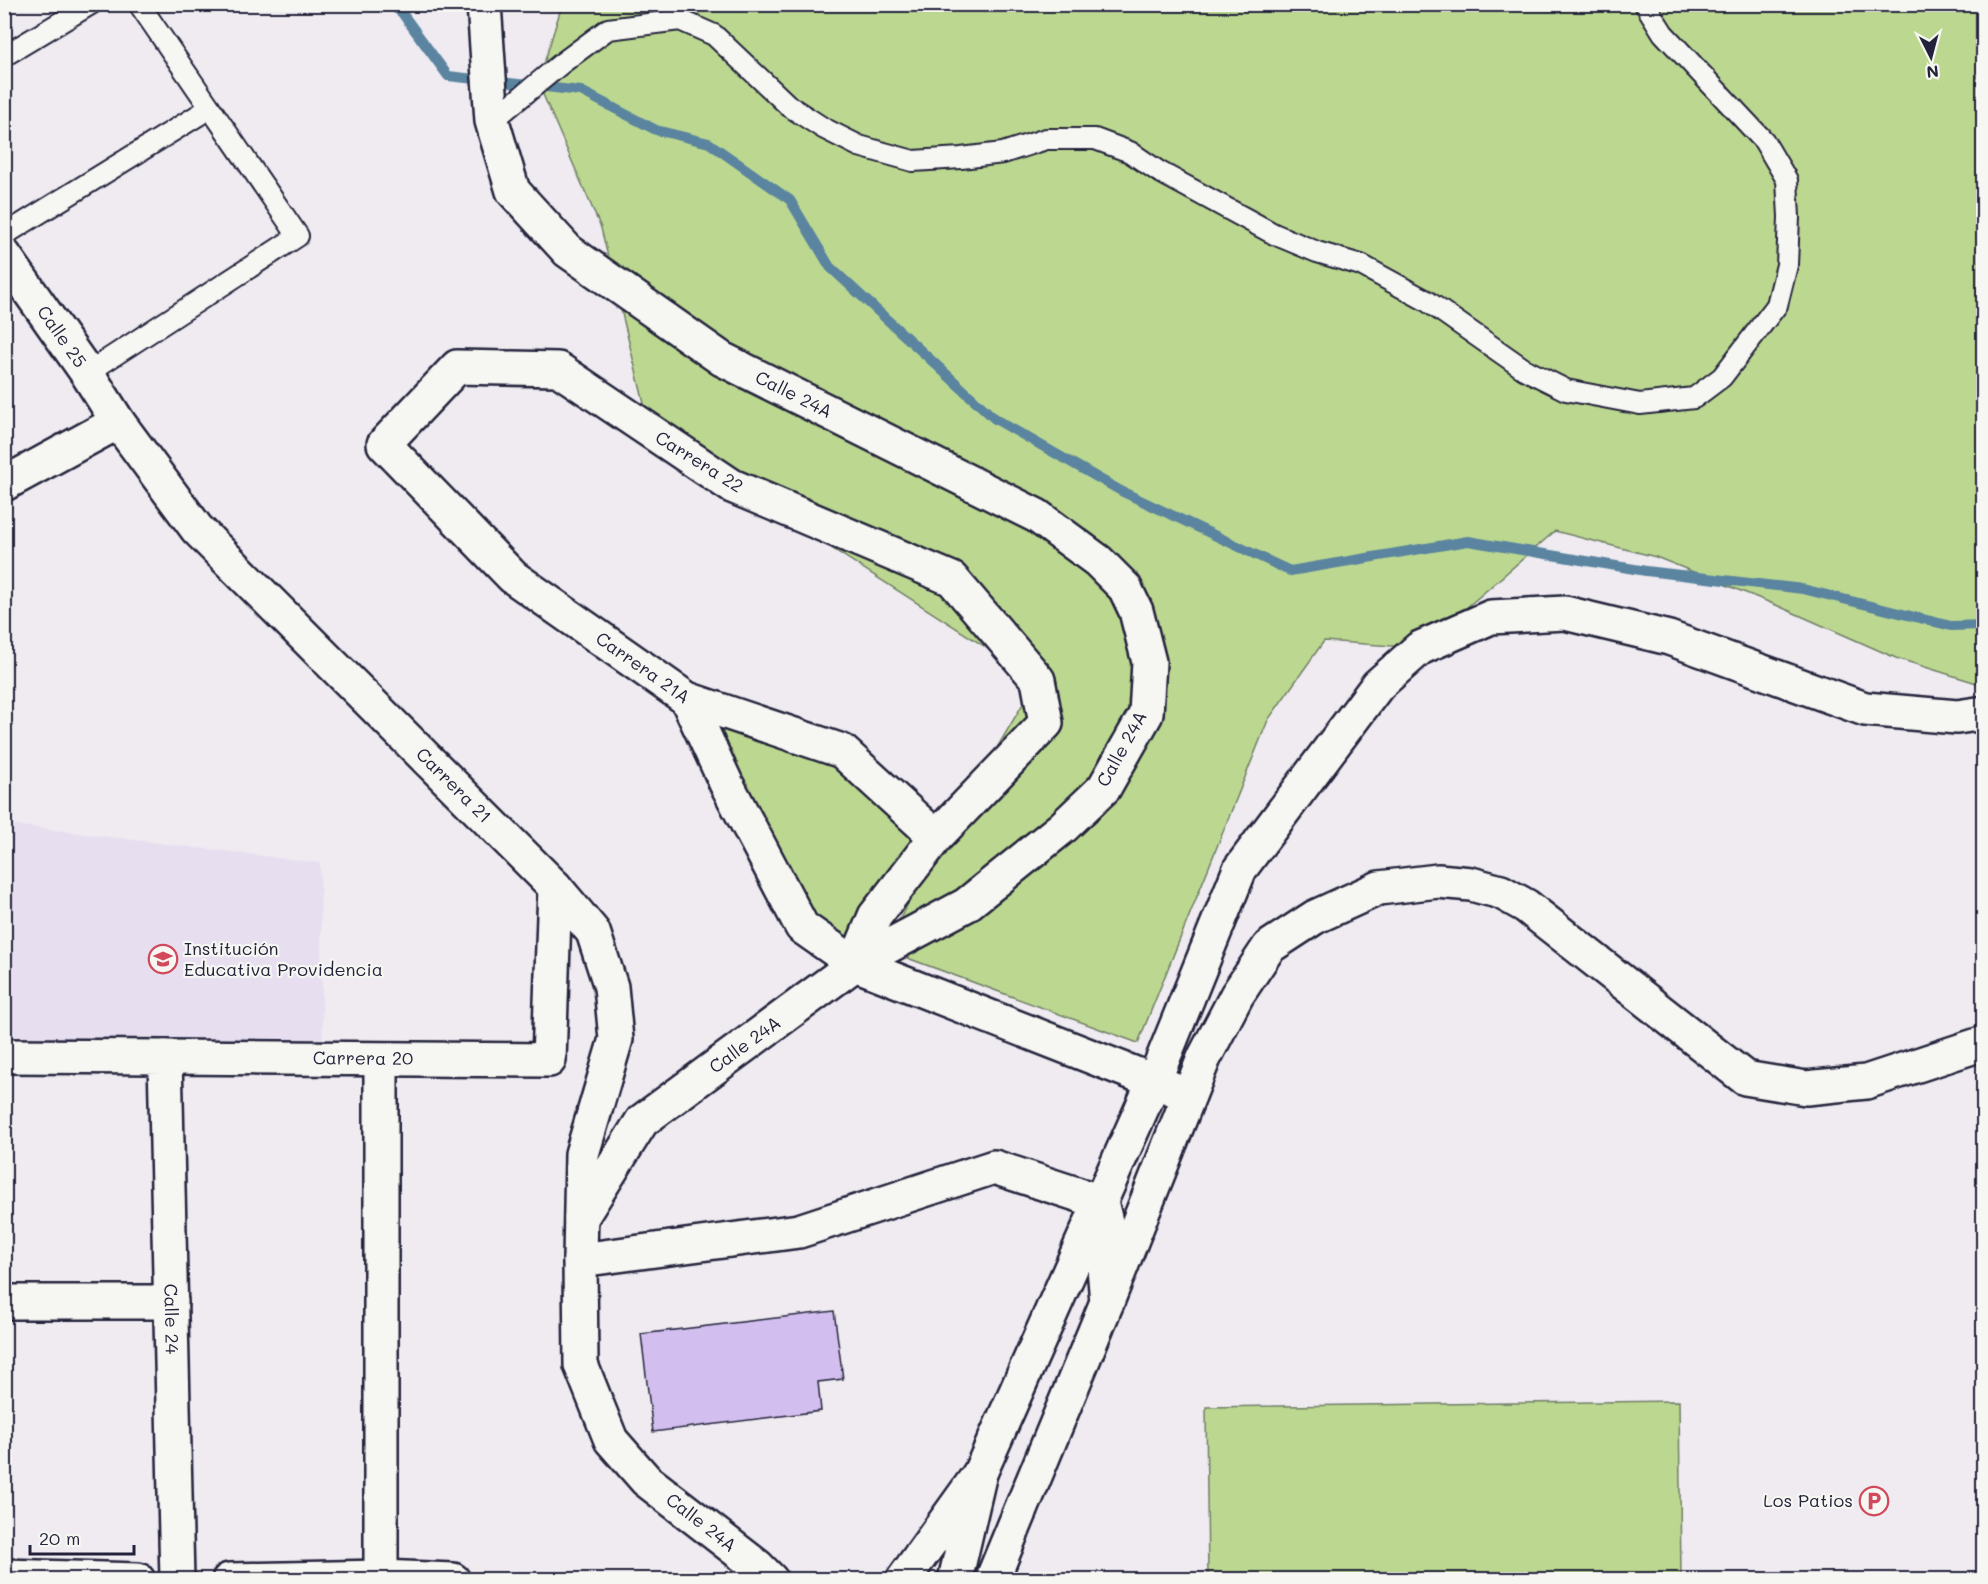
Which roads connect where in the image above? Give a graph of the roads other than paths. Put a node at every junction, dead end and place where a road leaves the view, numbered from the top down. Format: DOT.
graph roads {
  1 [pos="91,4"];
  2 [pos="139,4"];
  3 [pos="484,4"];
  4 [pos="1645,4"];
  5 [pos="4,56"];
  6 [pos="210,108"];
  7 [pos="492,121"];
  8 [pos="4,234"];
  9 [pos="4,255"];
  10 [pos="87,373"];
  11 [pos="118,422"];
  12 [pos="384,444"];
  13 [pos="4,484"];
  14 [pos="687,699"];
  15 [pos="1983,713"];
  16 [pos="936,837"];
  17 [pos="555,887"];
  18 [pos="855,964"];
  19 [pos="1983,1043"];
  20 [pos="4,1056"];
  21 [pos="165,1057"];
  22 [pos="381,1060"];
  23 [pos="1154,1081"];
  24 [pos="1189,1095"];
  25 [pos="1101,1202"];
  26 [pos="581,1218"];
  27 [pos="580,1260"];
  28 [pos="4,1302"];
  29 [pos="171,1302"];
  30 [pos="1107,1302"];
  31 [pos="980,1473"];
  32 [pos="4,1576"];
  33 [pos="381,1577"];
  34 [pos="138,1580"];
  35 [pos="177,1580"];
  36 [pos="229,1580"];
  37 [pos="453,1580"];
  38 [pos="771,1580"];
  39 [pos="903,1580"];
  40 [pos="955,1580"];
  41 [pos="992,1580"];
  1 -- 5 [label="lane"];
  2 -- 6 [label="lane"];
  3 -- 7 [label="street, Calle 24A"];
  4 -- 7 [label="lane"];
  6 -- 8 [label="lane"];
  6 -- 10 [label="lane"];
  7 -- 18 [label="street, Calle 24A"];
  9 -- 10 [label="street, Calle 25"];
  10 -- 11 [label="street, Calle 25"];
  11 -- 13 [label="street"];
  11 -- 17 [label="street, Carrera 21"];
  12 -- 14 [label="street, Carrera 21A"];
  12 -- 16 [label="street, Carrera 22"];
  14 -- 16 [label="street, Carrera 21A"];
  14 -- 18 [label="street"];
  15 -- 23 [label="street"];
  16 -- 18 [label="street"];
  17 -- 22 [label="street, Carrera 20"];
  17 -- 26 [label="street, Carrera 21"];
  18 -- 23 [label="street"];
  18 -- 26 [label="street, Calle 24A"];
  19 -- 24 [label="street"];
  20 -- 21 [label="street, Carrera 20"];
  21 -- 22 [label="street, Carrera 20"];
  21 -- 29 [label="street, Calle 24"];
  22 -- 33 [label="street"];
  23 -- 24 [label="street"];
  23 -- 25 [label="street"];
  24 -- 30 [label="street"];
  25 -- 27 [label="street"];
  25 -- 30 [label="street"];
  25 -- 31 [label="street"];
  26 -- 27 [label="street, Calle 24A"];
  27 -- 38 [label="street, Calle 24A"];
  28 -- 29 [label="street"];
  29 -- 35 [label="street, Calle 24"];
  30 -- 41 [label="street"];
  31 -- 39 [label="street"];
  31 -- 40 [label="street"];
  32 -- 34 [label="street"];
  33 -- 36 [label="street"];
  33 -- 37 [label="street"];
}
